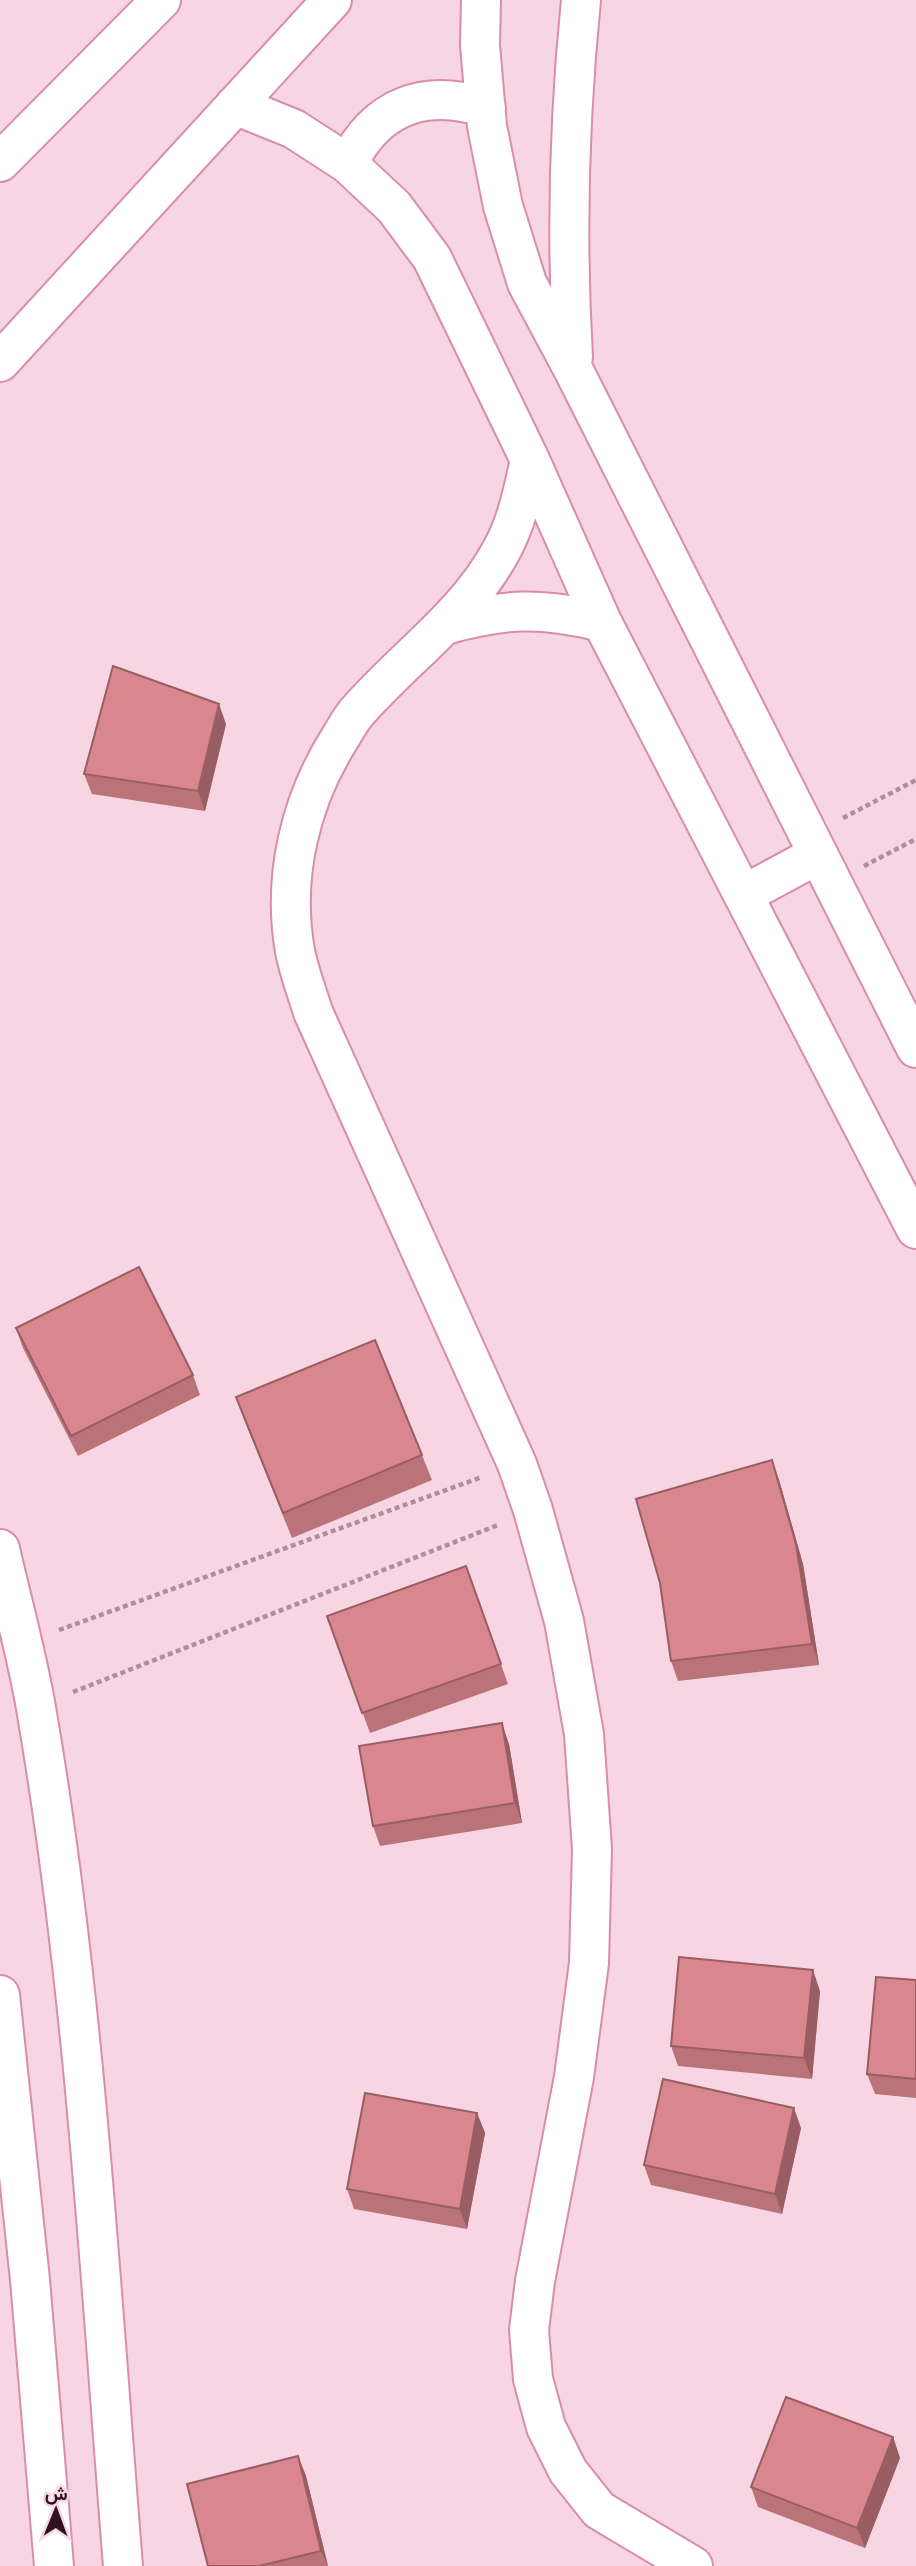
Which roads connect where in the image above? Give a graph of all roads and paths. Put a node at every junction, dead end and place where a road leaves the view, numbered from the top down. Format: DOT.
graph roads {
  1 [pos="161,0"];
  2 [pos="332,0"];
  3 [pos="481,0"];
  4 [pos="581,0"];
  5 [pos="235,104"];
  6 [pos="486,108"];
  7 [pos="0,162"];
  8 [pos="348,164"];
  9 [pos="0,362"];
  10 [pos="573,369"];
  11 [pos="530,460"];
  12 [pos="602,622"];
  13 [pos="445,625"];
  14 [pos="916,780"];
  15 [pos="916,839"];
  16 [pos="818,858"];
  17 [pos="743,895"];
  18 [pos="916,1048"];
  19 [pos="916,1229"];
  20 [pos="517,1464"];
  21 [pos="534,1510"];
  22 [pos="0,1549"];
  23 [pos="22,1644"];
  24 [pos="36,1706"];
  25 [pos="0,1995"];
  26 [pos="54,2566"];
  27 [pos="123,2566"];
  28 [pos="693,2566"];
  1 -- 7 [label="street"];
  2 -- 5 [label="street"];
  3 -- 6 [label="street"];
  4 -- 10 [label="street"];
  5 -- 8 [label="street"];
  5 -- 9 [label="street"];
  6 -- 8 [label="street"];
  6 -- 10 [label="street"];
  8 -- 11 [label="street"];
  10 -- 16 [label="street"];
  11 -- 12 [label="street"];
  11 -- 13 [label="street"];
  12 -- 13 [label="street"];
  12 -- 17 [label="street"];
  13 -- 20 [label="street"];
  14 -- 16 [label="path"];
  15 -- 16 [label="path"];
  16 -- 17 [label="street"];
  16 -- 18 [label="street"];
  17 -- 19 [label="street"];
  20 -- 21 [label="street"];
  20 -- 23 [label="path"];
  21 -- 24 [label="path"];
  21 -- 28 [label="street"];
  22 -- 23 [label="street"];
  23 -- 24 [label="street"];
  24 -- 27 [label="street"];
  25 -- 26 [label="street"];
}
